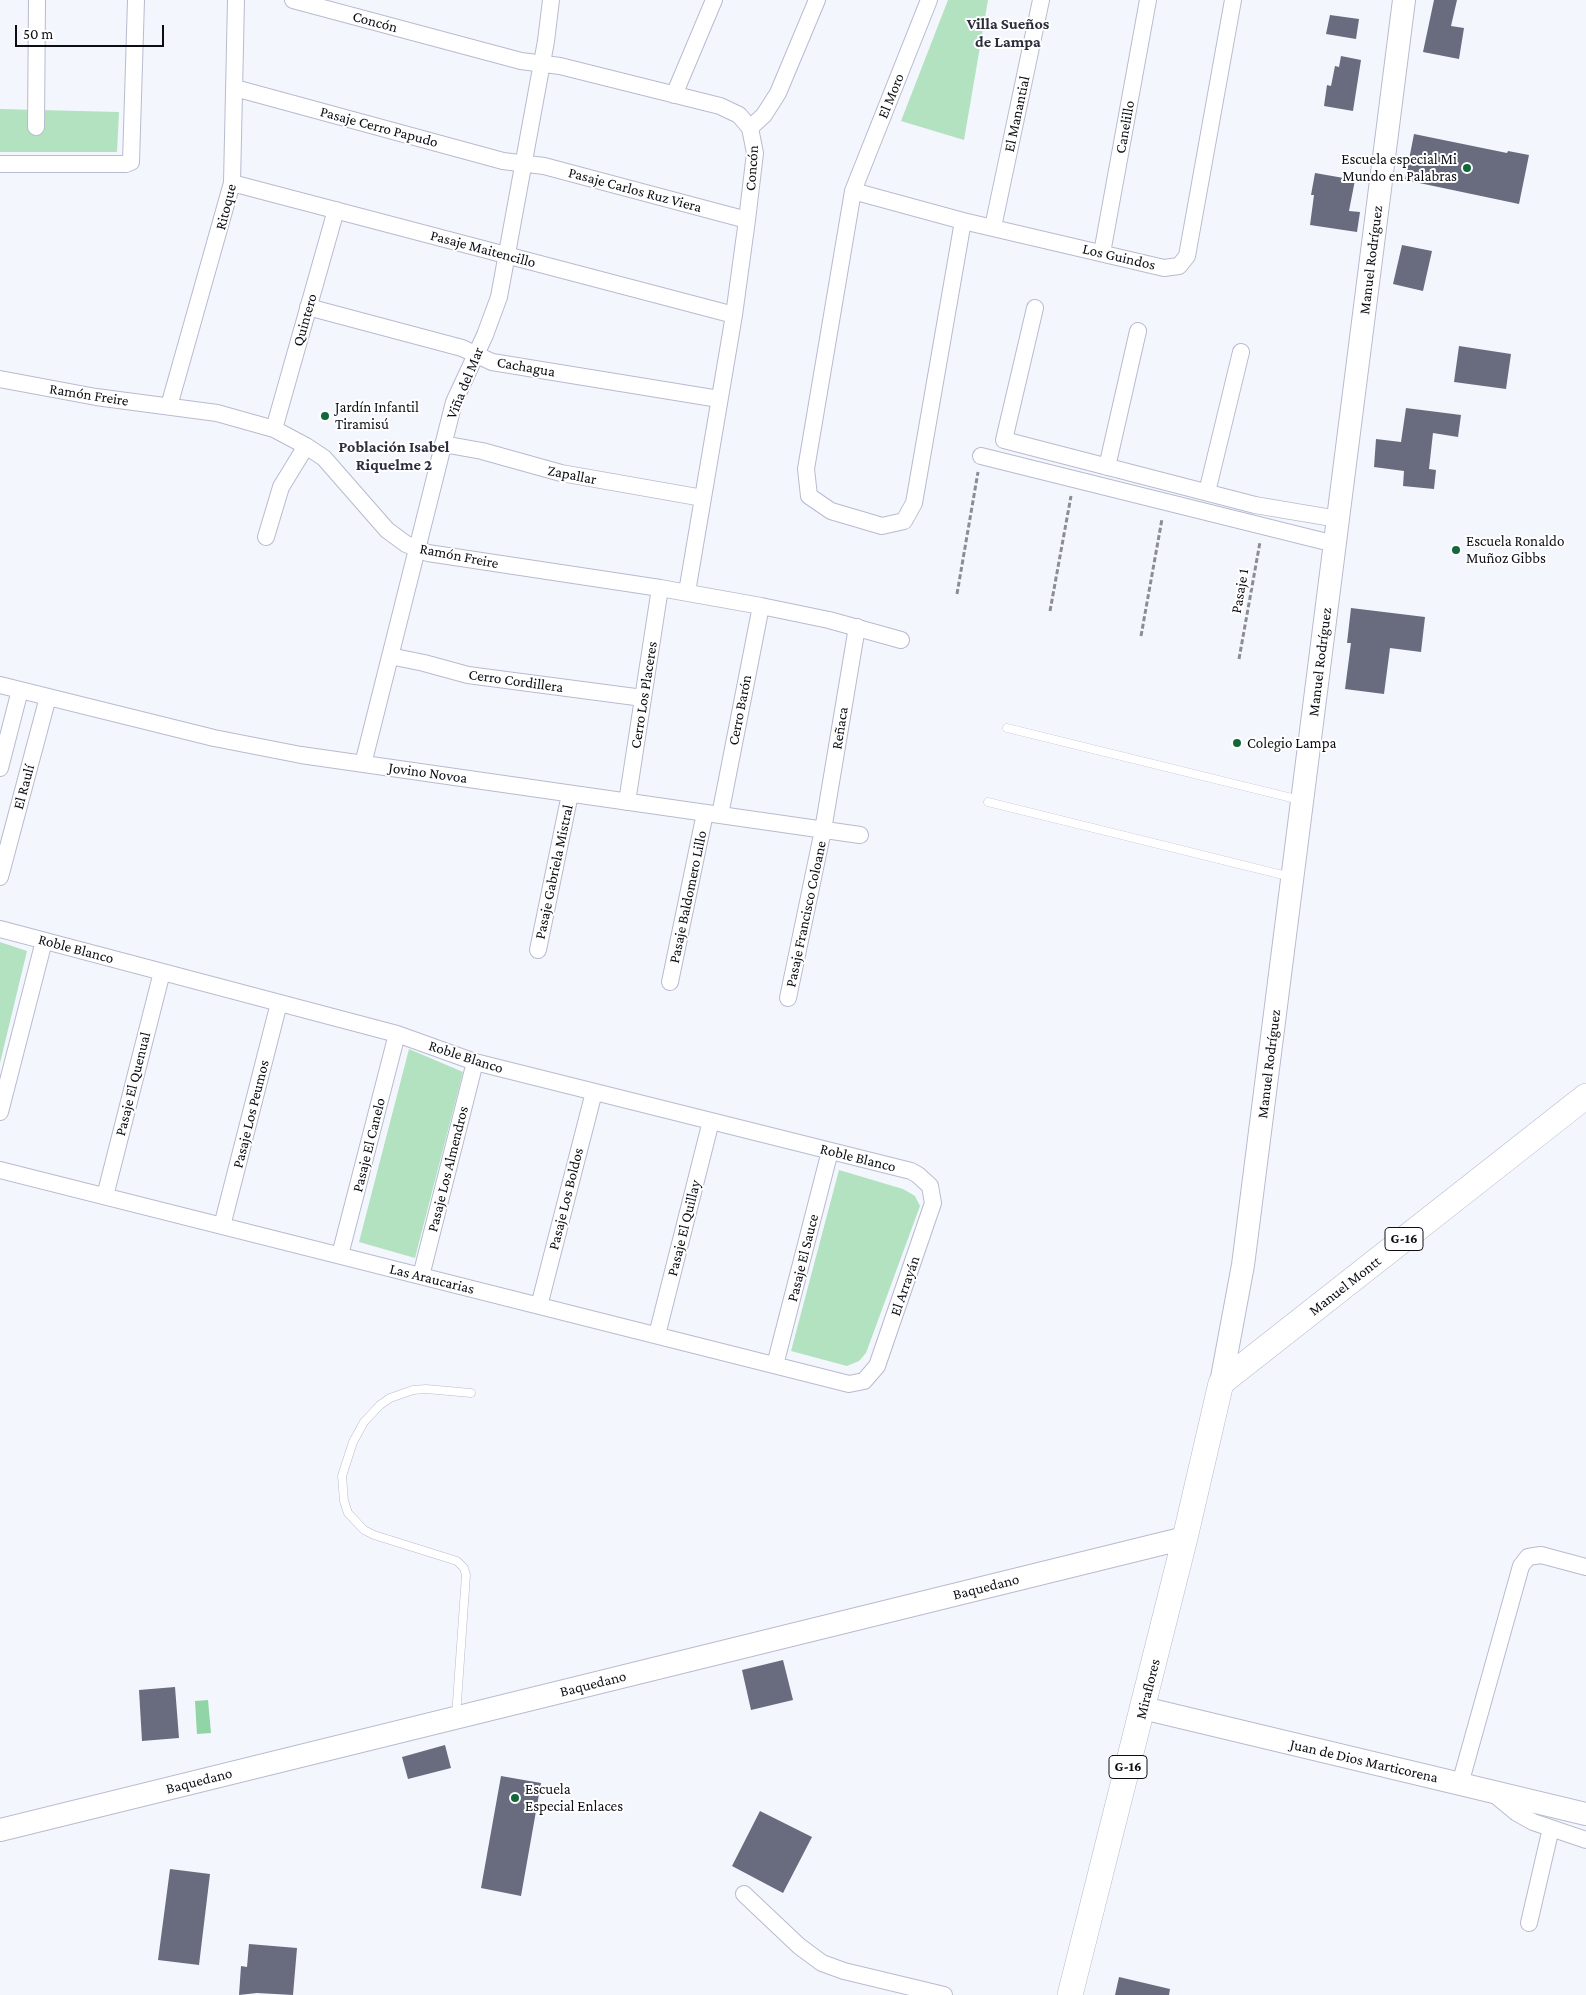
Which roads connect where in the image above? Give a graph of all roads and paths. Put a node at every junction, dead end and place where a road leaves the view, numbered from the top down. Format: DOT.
graph roads {
  1 [pos="37,0"];
  2 [pos="136,0"];
  3 [pos="236,0"];
  4 [pos="293,0"];
  5 [pos="551,0"];
  6 [pos="714,0"];
  7 [pos="817,0"];
  8 [pos="929,0"];
  9 [pos="1041,0"];
  10 [pos="1148,0"];
  11 [pos="1233,0"];
  12 [pos="1404,0"];
  13 [pos="541,64"];
  14 [pos="235,88"];
  15 [pos="674,95"];
  16 [pos="36,127"];
  17 [pos="750,128"];
  18 [pos="523,163"];
  19 [pos="0,164"];
  20 [pos="232,183"];
  21 [pos="853,191"];
  22 [pos="336,210"];
  23 [pos="747,220"];
  24 [pos="963,221"];
  25 [pos="993,227"];
  26 [pos="1102,253"];
  27 [pos="507,255"];
  28 [pos="308,307"];
  29 [pos="1035,308"];
  30 [pos="734,314"];
  31 [pos="1138,331"];
  32 [pos="1241,352"];
  33 [pos="476,354"];
  34 [pos="0,378"];
  35 [pos="719,399"];
  36 [pos="169,406"];
  37 [pos="274,429"];
  38 [pos="443,444"];
  39 [pos="306,446"];
  40 [pos="981,456"];
  41 [pos="1107,466"];
  42 [pos="1074,479"];
  43 [pos="1206,492"];
  44 [pos="703,498"];
  45 [pos="1165,502"];
  46 [pos="1338,519"];
  47 [pos="1263,526"];
  48 [pos="266,537"];
  49 [pos="1335,544"];
  50 [pos="416,550"];
  51 [pos="660,588"];
  52 [pos="687,592"];
  53 [pos="958,594"];
  54 [pos="761,606"];
  55 [pos="1050,611"];
  56 [pos="857,627"];
  57 [pos="1141,636"];
  58 [pos="901,640"];
  59 [pos="390,656"];
  60 [pos="1239,659"];
  61 [pos="0,685"];
  62 [pos="20,690"];
  63 [pos="48,697"];
  64 [pos="643,698"];
  65 [pos="1007,728"];
  66 [pos="363,764"];
  67 [pos="0,768"];
  68 [pos="570,794"];
  69 [pos="1302,801"];
  70 [pos="628,802"];
  71 [pos="988,802"];
  72 [pos="712,814"];
  73 [pos="823,830"];
  74 [pos="860,836"];
  75 [pos="0,877"];
  76 [pos="1292,878"];
  77 [pos="0,929"];
  78 [pos="44,941"];
  79 [pos="538,950"];
  80 [pos="162,972"];
  81 [pos="670,982"];
  82 [pos="788,998"];
  83 [pos="279,1003"];
  84 [pos="397,1034"];
  85 [pos="475,1062"];
  86 [pos="594,1092"];
  87 [pos="1586,1096"];
  88 [pos="0,1112"];
  89 [pos="711,1122"];
  90 [pos="830,1151"];
  91 [pos="0,1170"];
  92 [pos="930,1186"];
  93 [pos="105,1196"];
  94 [pos="222,1226"];
  95 [pos="340,1256"];
  96 [pos="421,1276"];
  97 [pos="539,1306"];
  98 [pos="657,1336"];
  99 [pos="775,1366"];
  100 [pos="864,1381"];
  101 [pos="1221,1382"];
  102 [pos="472,1394"];
  103 [pos="1185,1538"];
  104 [pos="1586,1567"];
  105 [pos="1143,1708"];
  106 [pos="456,1718"];
  107 [pos="1460,1784"];
  108 [pos="1493,1792"];
  109 [pos="1586,1814"];
  110 [pos="1551,1828"];
  111 [pos="0,1830"];
  112 [pos="1586,1840"];
  113 [pos="744,1894"];
  114 [pos="1529,1923"];
  115 [pos="944,1995"];
  116 [pos="1070,1995"];
  1 -- 16 [label="street"];
  2 -- 19 [label="street"];
  3 -- 14 [label="street, Ritoque"];
  4 -- 13 [label="street, Concón"];
  5 -- 13 [label="street, Viña del Mar"];
  6 -- 15 [label="street"];
  7 -- 17 [label="street"];
  8 -- 21 [label="street, El Moro"];
  9 -- 25 [label="street, El Manantial"];
  10 -- 26 [label="street, Canelillo"];
  11 -- 26 [label="street, Los Guindos"];
  12 -- 46 [label="street, Manuel Rodríguez"];
  13 -- 15 [label="street, Concón"];
  13 -- 18 [label="street, Viña del Mar"];
  14 -- 18 [label="street, Pasaje Cerro Papudo"];
  14 -- 20 [label="street, Ritoque"];
  15 -- 17 [label="street, Concón"];
  17 -- 23 [label="street, Concón"];
  18 -- 23 [label="street, Pasaje Carlos Ruz Viera"];
  18 -- 27 [label="street, Viña del Mar"];
  20 -- 22 [label="street, Pasaje Maitencillo"];
  20 -- 36 [label="street, Ritoque"];
  21 -- 24 [label="street, Los Guindos"];
  21 -- 24 [label="street, El Moro"];
  22 -- 27 [label="street, Pasaje Maitencillo"];
  22 -- 28 [label="street, Quintero"];
  23 -- 30 [label="street, Concón"];
  24 -- 25 [label="street, Los Guindos"];
  25 -- 26 [label="street, Los Guindos"];
  27 -- 30 [label="street, Pasaje Maitencillo"];
  27 -- 33 [label="street, Viña del Mar"];
  28 -- 33 [label="street, Cachagua"];
  28 -- 37 [label="street, Quintero"];
  29 -- 41 [label="street"];
  30 -- 35 [label="street, Concón"];
  31 -- 41 [label="street"];
  32 -- 43 [label="street"];
  33 -- 35 [label="street, Cachagua"];
  33 -- 38 [label="street, Viña del Mar"];
  34 -- 36 [label="street, Ramón Freire"];
  35 -- 44 [label="street, Concón"];
  36 -- 37 [label="street, Ramón Freire"];
  37 -- 39 [label="street, Ramón Freire"];
  38 -- 44 [label="street, Zapallar"];
  38 -- 50 [label="street, Viña del Mar"];
  39 -- 48 [label="street"];
  39 -- 50 [label="street, Ramón Freire"];
  40 -- 42 [label="street"];
  40 -- 53 [label="path"];
  41 -- 43 [label="street"];
  42 -- 45 [label="street"];
  42 -- 55 [label="path"];
  43 -- 46 [label="street"];
  44 -- 52 [label="street, Concón"];
  45 -- 47 [label="street"];
  45 -- 57 [label="path"];
  46 -- 49 [label="street, Manuel Rodríguez"];
  47 -- 49 [label="street"];
  47 -- 60 [label="path, Pasaje 1"];
  49 -- 69 [label="street, Manuel Rodríguez"];
  50 -- 51 [label="street, Ramón Freire"];
  50 -- 59 [label="street, Viña del Mar"];
  51 -- 52 [label="street, Ramón Freire"];
  51 -- 64 [label="street, Cerro Los Placeres"];
  52 -- 54 [label="street, Ramón Freire"];
  54 -- 56 [label="street, Ramón Freire"];
  54 -- 72 [label="street, Cerro Barón"];
  56 -- 58 [label="street, Ramón Freire"];
  56 -- 73 [label="street, Reñaca"];
  59 -- 64 [label="street, Cerro Cordillera"];
  59 -- 66 [label="street, Viña del Mar"];
  61 -- 62 [label="street, Jovino Novoa"];
  62 -- 63 [label="street, Jovino Novoa"];
  62 -- 67 [label="street, El Raulí"];
  63 -- 66 [label="street, Jovino Novoa"];
  63 -- 75 [label="street, El Raulí"];
  64 -- 70 [label="street, Cerro Los Placeres"];
  65 -- 69 [label="lane"];
  66 -- 68 [label="street, Jovino Novoa"];
  68 -- 70 [label="street, Jovino Novoa"];
  68 -- 79 [label="street, Pasaje Gabriela Mistral"];
  69 -- 76 [label="street, Manuel Rodríguez"];
  70 -- 72 [label="street, Jovino Novoa"];
  71 -- 76 [label="lane"];
  72 -- 73 [label="street, Jovino Novoa"];
  72 -- 81 [label="street, Pasaje Baldomero Lillo"];
  73 -- 74 [label="street, Jovino Novoa"];
  73 -- 82 [label="street, Pasaje Francisco Coloane"];
  76 -- 101 [label="street, Manuel Rodríguez"];
  77 -- 78 [label="street, Roble Blanco"];
  78 -- 80 [label="street, Roble Blanco"];
  78 -- 88 [label="street"];
  80 -- 83 [label="street, Roble Blanco"];
  80 -- 93 [label="street, Pasaje El Quenual"];
  83 -- 84 [label="street, Roble Blanco"];
  83 -- 94 [label="street, Pasaje Los Peumos"];
  84 -- 85 [label="street, Roble Blanco"];
  84 -- 95 [label="street, Pasaje El Canelo"];
  85 -- 86 [label="street, Roble Blanco"];
  85 -- 96 [label="street, Pasaje Los Almendros"];
  86 -- 89 [label="street, Roble Blanco"];
  86 -- 97 [label="street, Pasaje Los Boldos"];
  87 -- 101 [label="main road, Manuel Montt / G-16"];
  89 -- 90 [label="street, Roble Blanco"];
  89 -- 98 [label="street, Pasaje El Quillay"];
  90 -- 92 [label="street, Roble Blanco"];
  90 -- 99 [label="street, Pasaje El Sauce"];
  91 -- 93 [label="street, Las Araucarias"];
  92 -- 100 [label="street, El Arrayán"];
  93 -- 94 [label="street, Las Araucarias"];
  94 -- 95 [label="street, Las Araucarias"];
  95 -- 96 [label="street, Las Araucarias"];
  96 -- 97 [label="street, Las Araucarias"];
  97 -- 98 [label="street, Las Araucarias"];
  98 -- 99 [label="street, Las Araucarias"];
  99 -- 100 [label="street, Las Araucarias"];
  101 -- 103 [label="main road, Miraflores / G-16"];
  102 -- 106 [label="lane"];
  103 -- 105 [label="main road, Miraflores / G-16"];
  103 -- 106 [label="street, Baquedano"];
  104 -- 107 [label="street"];
  105 -- 107 [label="street, Juan de Dios Marticorena"];
  105 -- 116 [label="main road, Miraflores / G-16"];
  106 -- 111 [label="street, Baquedano"];
  107 -- 108 [label="street, Juan de Dios Marticorena"];
  108 -- 109 [label="street, Juan de Dios Marticorena"];
  108 -- 110 [label="street"];
  110 -- 112 [label="street"];
  110 -- 114 [label="street"];
  113 -- 115 [label="street"];
}
